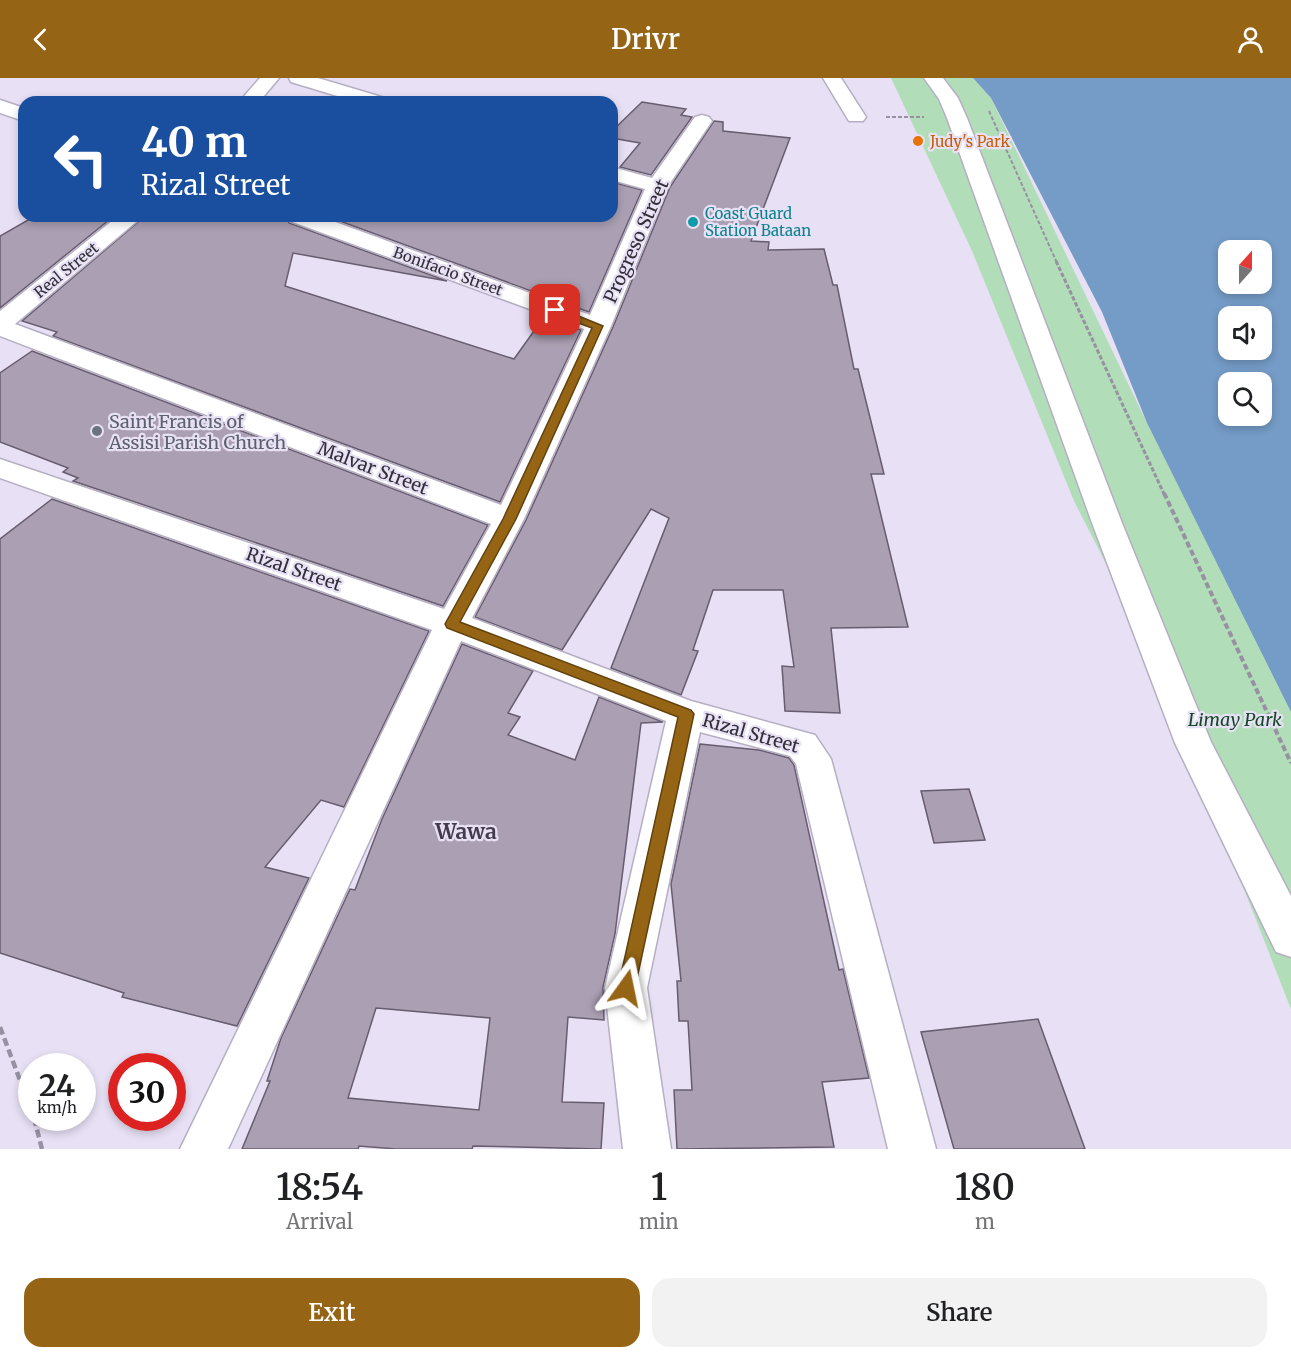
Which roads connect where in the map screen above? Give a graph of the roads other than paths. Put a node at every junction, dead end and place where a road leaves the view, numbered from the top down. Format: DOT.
graph roads {
  1 [pos="270,78"];
  2 [pos="298,78"];
  3 [pos="832,78"];
  4 [pos="933,78"];
  5 [pos="254,96"];
  6 [pos="358,96"];
  7 [pos="0,106"];
  8 [pos="18,113"];
  9 [pos="856,117"];
  10 [pos="702,121"];
  11 [pos="618,175"];
  12 [pos="657,186"];
  13 [pos="125,222"];
  14 [pos="314,222"];
  15 [pos="0,326"];
  16 [pos="598,326"];
  17 [pos="0,468"];
  18 [pos="509,519"];
  19 [pos="452,624"];
  20 [pos="686,714"];
  21 [pos="1291,938"];
  22 [pos="204,1149"];
  23 [pos="647,1149"];
  24 [pos="912,1149"];
  1 -- 5 [label="street"];
  2 -- 6 [label="street"];
  3 -- 9 [label="street"];
  4 -- 21 [label="street"];
  7 -- 8 [label="street"];
  10 -- 12 [label="street, Progreso Street"];
  11 -- 12 [label="street"];
  12 -- 16 [label="street, Progreso Street"];
  13 -- 15 [label="street, Real Street"];
  14 -- 16 [label="street, Bonifacio Street"];
  15 -- 18 [label="street, Malvar Street"];
  16 -- 18 [label="street, Progreso Street"];
  17 -- 19 [label="street, Rizal Street"];
  18 -- 19 [label="street, Progreso Street"];
  19 -- 20 [label="street, Rizal Street"];
  19 -- 22 [label="street, Progreso Street"];
  20 -- 23 [label="street"];
  20 -- 24 [label="street, Rizal Street"];
}
